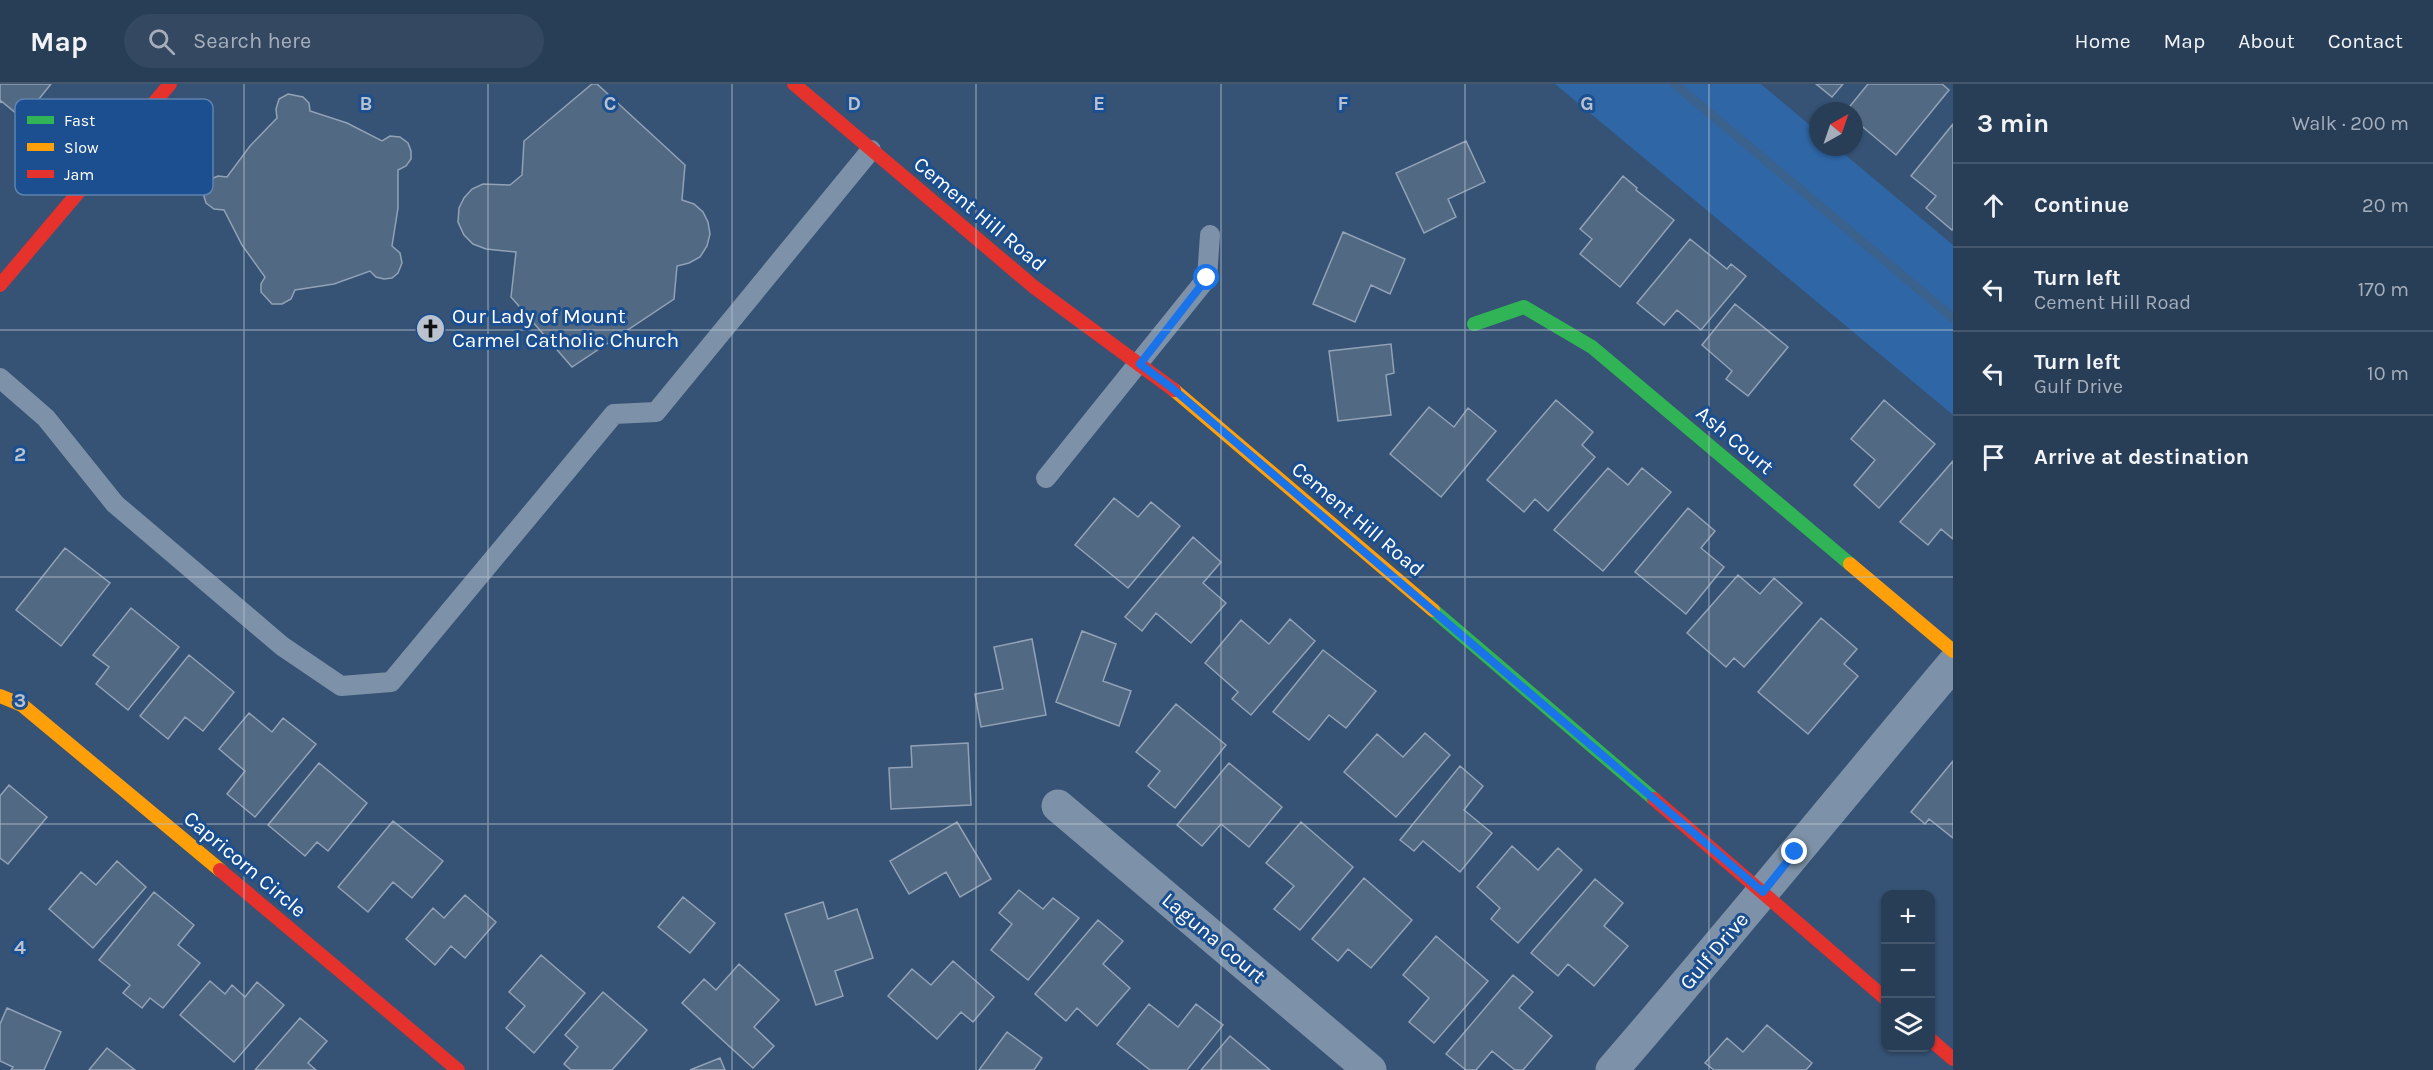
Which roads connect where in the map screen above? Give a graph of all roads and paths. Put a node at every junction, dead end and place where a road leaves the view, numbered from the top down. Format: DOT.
graph roads {
  1 [pos="170,84"];
  2 [pos="794,84"];
  3 [pos="157,99"];
  4 [pos="871,150"];
  5 [pos="76,195"];
  6 [pos="1210,236"];
  7 [pos="0,285"];
  8 [pos="1474,324"];
  9 [pos="1140,364"];
  10 [pos="0,378"];
  11 [pos="1046,477"];
  12 [pos="1953,651"];
  13 [pos="1953,664"];
  14 [pos="0,696"];
  15 [pos="1058,806"];
  16 [pos="1763,892"];
  17 [pos="1885,998"];
  18 [pos="1935,1043"];
  19 [pos="1953,1059"];
  20 [pos="458,1070"];
  21 [pos="1370,1070"];
  22 [pos="1612,1070"];
  1 -- 3 [label="street"];
  2 -- 4 [label="street, Cement Hill Road"];
  4 -- 9 [label="street, Cement Hill Road"];
  4 -- 10 [label="lane"];
  5 -- 7 [label="street"];
  6 -- 9 [label="lane"];
  8 -- 12 [label="street, Ash Court"];
  9 -- 11 [label="lane"];
  9 -- 16 [label="street, Cement Hill Road"];
  13 -- 16 [label="street, Gulf Drive"];
  14 -- 20 [label="street, Capricorn Circle"];
  15 -- 21 [label="street, Laguna Court"];
  16 -- 17 [label="street, Cement Hill Road"];
  16 -- 22 [label="street, Gulf Drive"];
  18 -- 19 [label="street"];
}
